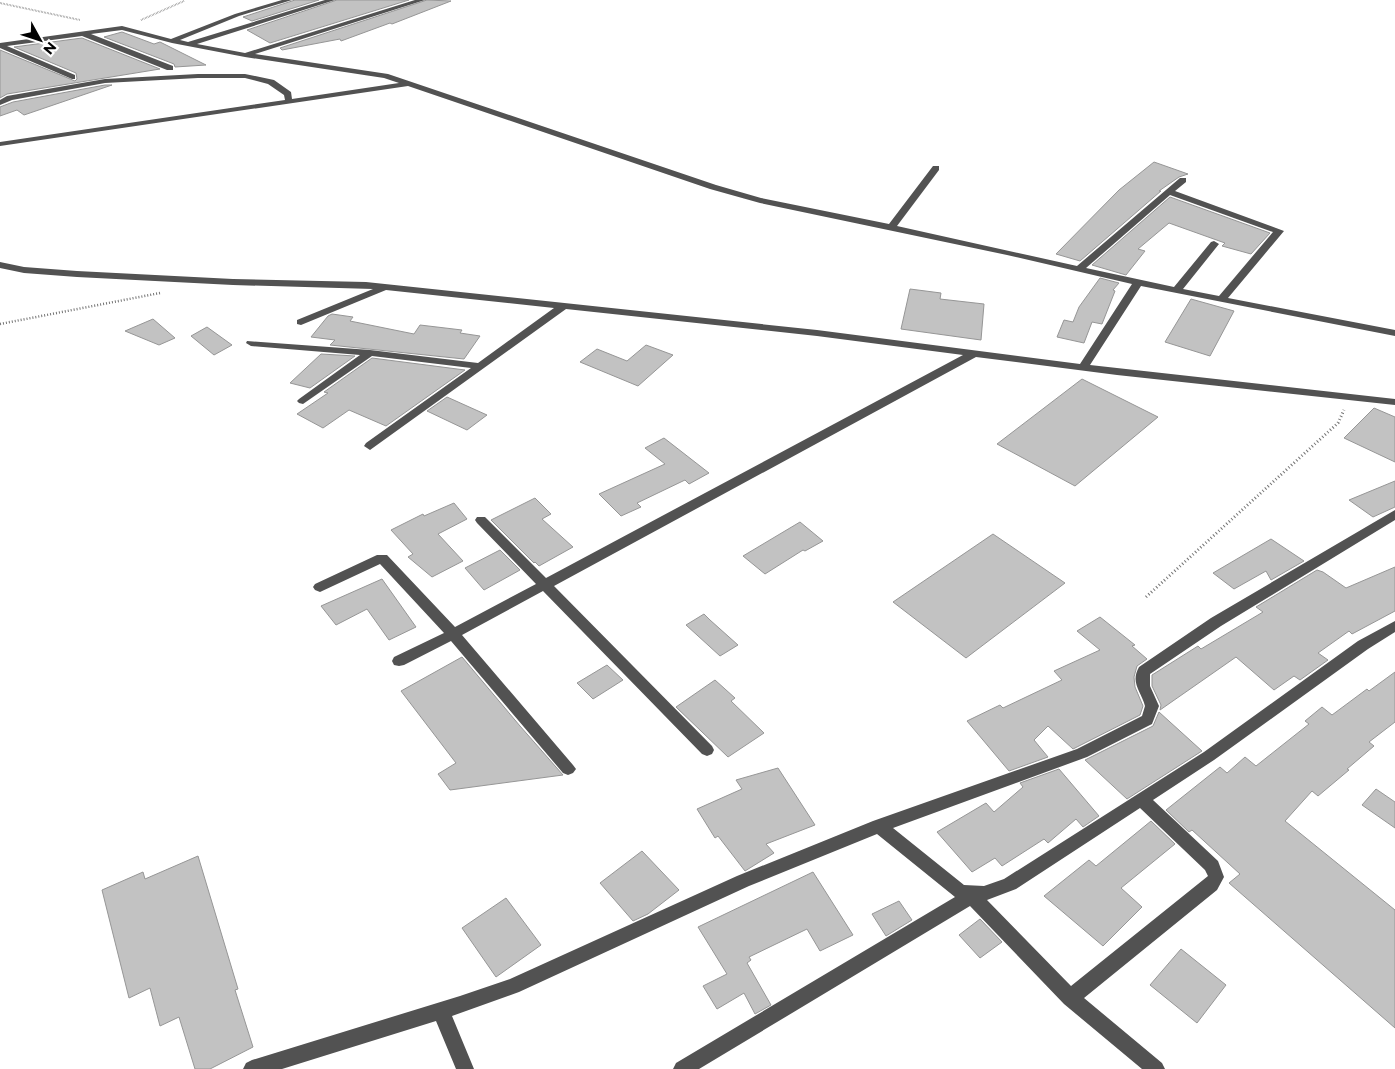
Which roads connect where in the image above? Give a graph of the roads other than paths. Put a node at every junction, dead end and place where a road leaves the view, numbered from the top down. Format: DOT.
graph roads {
  1 [pos="289,0"];
  2 [pos="332,0"];
  3 [pos="422,0"];
  4 [pos="84,34"];
  5 [pos="172,41"];
  6 [pos="188,44"];
  7 [pos="0,46"];
  8 [pos="245,55"];
  9 [pos="170,68"];
  10 [pos="72,77"];
  11 [pos="410,84"];
  12 [pos="289,102"];
  13 [pos="0,103"];
  14 [pos="0,144"];
  15 [pos="936,168"];
  16 [pos="1184,180"];
  17 [pos="1169,192"];
  18 [pos="892,227"];
  19 [pos="1214,244"];
  20 [pos="0,265"];
  21 [pos="1079,269"];
  22 [pos="1138,283"];
  23 [pos="386,287"];
  24 [pos="1176,291"];
  25 [pos="1222,299"];
  26 [pos="565,305"];
  27 [pos="301,322"];
  28 [pos="1395,333"];
  29 [pos="251,342"];
  30 [pos="370,353"];
  31 [pos="973,354"];
  32 [pos="480,366"];
  33 [pos="1083,368"];
  34 [pos="303,401"];
  35 [pos="1395,402"];
  36 [pos="370,446"];
  37 [pos="1395,514"];
  38 [pos="481,520"];
  39 [pos="543,585"];
  40 [pos="320,587"];
  41 [pos="1395,626"];
  42 [pos="453,634"];
  43 [pos="399,661"];
  44 [pos="707,750"];
  45 [pos="568,769"];
  46 [pos="1142,800"];
  47 [pos="879,826"];
  48 [pos="972,896"];
  49 [pos="1070,998"];
  50 [pos="441,1012"];
  51 [pos="252,1069"];
  52 [pos="464,1069"];
  53 [pos="682,1069"];
  54 [pos="1156,1069"];
  1 -- 5 [label="street"];
  2 -- 6 [label="street"];
  3 -- 8 [label="street"];
  4 -- 5 [label="street"];
  4 -- 7 [label="street"];
  4 -- 9 [label="street"];
  5 -- 6 [label="street"];
  6 -- 8 [label="street"];
  7 -- 10 [label="street"];
  8 -- 11 [label="street"];
  11 -- 12 [label="street"];
  11 -- 18 [label="street"];
  12 -- 13 [label="street"];
  12 -- 14 [label="street"];
  15 -- 18 [label="street"];
  16 -- 17 [label="street"];
  17 -- 21 [label="street"];
  17 -- 25 [label="street"];
  18 -- 21 [label="street"];
  19 -- 24 [label="street"];
  20 -- 23 [label="street"];
  21 -- 22 [label="street"];
  22 -- 24 [label="street"];
  22 -- 33 [label="street"];
  23 -- 26 [label="street"];
  23 -- 27 [label="street"];
  24 -- 25 [label="street"];
  25 -- 28 [label="street"];
  26 -- 31 [label="street"];
  26 -- 32 [label="street"];
  29 -- 30 [label="street"];
  30 -- 32 [label="street"];
  30 -- 34 [label="street"];
  31 -- 33 [label="street"];
  31 -- 39 [label="street"];
  32 -- 36 [label="street"];
  33 -- 35 [label="street"];
  37 -- 47 [label="street"];
  38 -- 39 [label="street"];
  39 -- 42 [label="street"];
  39 -- 44 [label="street"];
  40 -- 42 [label="street"];
  41 -- 46 [label="street"];
  42 -- 43 [label="street"];
  42 -- 45 [label="street"];
  46 -- 48 [label="street"];
  46 -- 49 [label="street"];
  47 -- 48 [label="street"];
  47 -- 50 [label="street"];
  48 -- 49 [label="street"];
  48 -- 53 [label="street"];
  49 -- 54 [label="street"];
  50 -- 51 [label="street"];
  50 -- 52 [label="street"];
}
